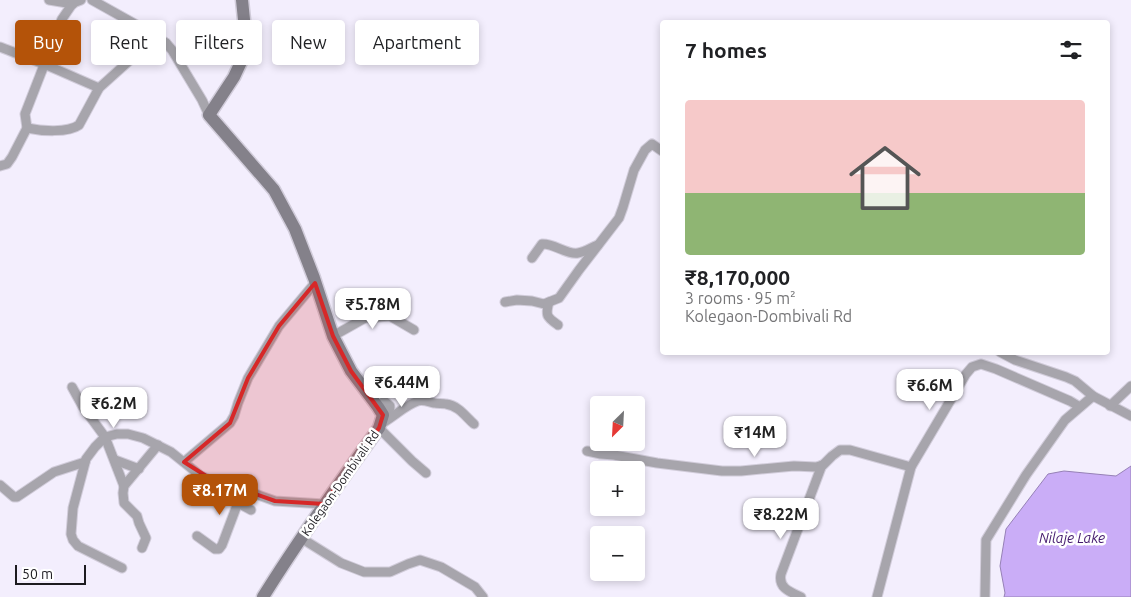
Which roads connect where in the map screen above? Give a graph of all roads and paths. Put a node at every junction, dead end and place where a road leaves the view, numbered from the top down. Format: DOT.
graph roads {
  1 [pos="48,0"];
  2 [pos="92,0"];
  3 [pos="242,0"];
  4 [pos="77,2"];
  5 [pos="62,20"];
  6 [pos="128,20"];
  7 [pos="166,44"];
  8 [pos="0,46"];
  9 [pos="15,52"];
  10 [pos="44,65"];
  11 [pos="46,65"];
  12 [pos="126,65"];
  13 [pos="99,88"];
  14 [pos="209,115"];
  15 [pos="27,128"];
  16 [pos="660,150"];
  17 [pos="0,166"];
  18 [pos="598,245"];
  19 [pos="532,258"];
  20 [pos="315,283"];
  21 [pos="505,302"];
  22 [pos="549,302"];
  23 [pos="558,325"];
  24 [pos="414,330"];
  25 [pos="333,336"];
  26 [pos="1006,355"];
  27 [pos="1012,358"];
  28 [pos="1003,372"];
  29 [pos="1131,386"];
  30 [pos="72,387"];
  31 [pos="1093,396"];
  32 [pos="384,401"];
  33 [pos="1110,406"];
  34 [pos="1080,407"];
  35 [pos="1131,416"];
  36 [pos="381,422"];
  37 [pos="474,424"];
  38 [pos="105,437"];
  39 [pos="158,445"];
  40 [pos="587,451"];
  41 [pos="115,460"];
  42 [pos="85,462"];
  43 [pos="184,462"];
  44 [pos="822,465"];
  45 [pos="911,467"];
  46 [pos="139,469"];
  47 [pos="426,473"];
  48 [pos="0,485"];
  49 [pos="124,486"];
  50 [pos="242,492"];
  51 [pos="238,503"];
  52 [pos="324,504"];
  53 [pos="251,510"];
  54 [pos="197,536"];
  55 [pos="302,538"];
  56 [pos="142,548"];
  57 [pos="122,568"];
  58 [pos="263,597"];
  59 [pos="483,597"];
  60 [pos="801,597"];
  61 [pos="877,597"];
  62 [pos="985,597"];
  1 -- 4 [label="street"];
  2 -- 6 [label="street"];
  3 -- 14 [label="street"];
  4 -- 5 [label="street"];
  7 -- 14 [label="street"];
  8 -- 9 [label="street"];
  10 -- 15 [label="street"];
  11 -- 13 [label="street"];
  12 -- 13 [label="street"];
  13 -- 15 [label="street"];
  14 -- 20 [label="street, Kolegaon-Dombivali Rd"];
  15 -- 17 [label="street"];
  16 -- 18 [label="street"];
  18 -- 19 [label="street"];
  18 -- 22 [label="street"];
  20 -- 25 [label="street, Kolegaon-Dombivali Rd"];
  20 -- 43 [label="street"];
  21 -- 22 [label="street"];
  22 -- 23 [label="street"];
  24 -- 25 [label="street"];
  25 -- 36 [label="street, Kolegaon-Dombivali Rd"];
  26 -- 27 [label="street"];
  27 -- 28 [label="street"];
  27 -- 31 [label="street"];
  28 -- 34 [label="street"];
  28 -- 45 [label="street"];
  29 -- 33 [label="street"];
  30 -- 38 [label="street"];
  31 -- 33 [label="street"];
  31 -- 34 [label="street"];
  32 -- 36 [label="street"];
  33 -- 35 [label="street"];
  34 -- 62 [label="street"];
  36 -- 37 [label="street"];
  36 -- 47 [label="street"];
  36 -- 52 [label="street, Kolegaon-Dombivali Rd"];
  38 -- 39 [label="street"];
  38 -- 41 [label="street"];
  38 -- 42 [label="street"];
  39 -- 43 [label="street"];
  39 -- 46 [label="street"];
  40 -- 44 [label="street"];
  41 -- 46 [label="street"];
  41 -- 49 [label="street"];
  42 -- 48 [label="street"];
  42 -- 57 [label="street"];
  43 -- 50 [label="street"];
  44 -- 45 [label="street"];
  44 -- 60 [label="street"];
  45 -- 61 [label="street"];
  46 -- 49 [label="street"];
  49 -- 56 [label="street"];
  50 -- 51 [label="street"];
  50 -- 52 [label="street"];
  51 -- 53 [label="street"];
  51 -- 54 [label="street"];
  52 -- 55 [label="street, Kolegaon-Dombivali Rd"];
  55 -- 58 [label="street, Kolegaon-Dombivali Rd"];
  55 -- 59 [label="street"];
}
